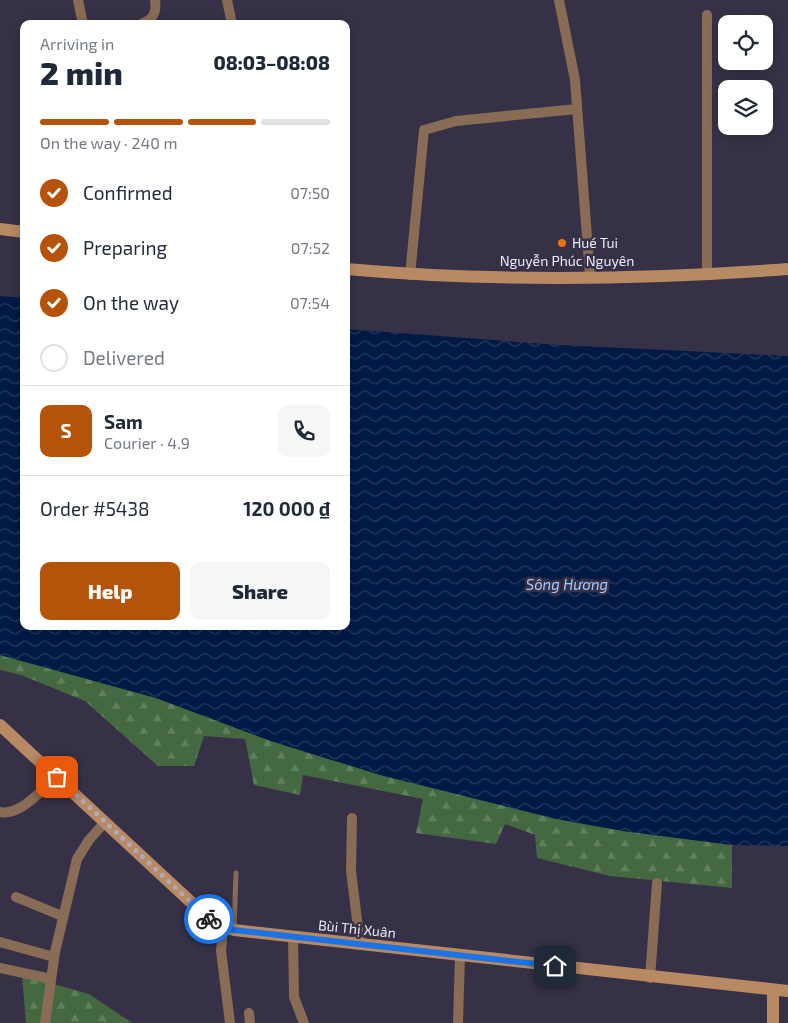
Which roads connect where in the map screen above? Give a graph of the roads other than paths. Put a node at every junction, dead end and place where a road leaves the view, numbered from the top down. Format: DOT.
graph roads {
  1 [pos="78,0"];
  2 [pos="155,0"];
  3 [pos="227,0"];
  4 [pos="559,0"];
  5 [pos="707,15"];
  6 [pos="82,20"];
  7 [pos="151,20"];
  8 [pos="231,20"];
  9 [pos="577,108"];
  10 [pos="0,229"];
  11 [pos="20,232"];
  12 [pos="350,269"];
  13 [pos="788,269"];
  14 [pos="410,275"];
  15 [pos="707,275"];
  16 [pos="590,276"];
  17 [pos="0,725"];
  18 [pos="57,777"];
  19 [pos="0,812"];
  20 [pos="352,818"];
  21 [pos="105,822"];
  22 [pos="236,873"];
  23 [pos="657,883"];
  24 [pos="16,896"];
  25 [pos="62,916"];
  26 [pos="228,929"];
  27 [pos="293,937"];
  28 [pos="0,942"];
  29 [pos="360,944"];
  30 [pos="460,955"];
  31 [pos="54,957"];
  32 [pos="0,968"];
  33 [pos="650,978"];
  34 [pos="51,979"];
  35 [pos="773,990"];
  36 [pos="788,991"];
  37 [pos="45,1023"];
  38 [pos="230,1023"];
  39 [pos="304,1023"];
  40 [pos="458,1023"];
  41 [pos="773,1023"];
  1 -- 6 [label="street"];
  2 -- 7 [label="street"];
  3 -- 8 [label="street"];
  4 -- 9 [label="street"];
  5 -- 15 [label="street"];
  9 -- 14 [label="street"];
  9 -- 16 [label="street"];
  10 -- 11 [label="street"];
  12 -- 14 [label="street, Nguyễn Phúc Nguyên"];
  13 -- 15 [label="street, Nguyễn Phúc Nguyên"];
  14 -- 16 [label="street, Nguyễn Phúc Nguyên"];
  15 -- 16 [label="street, Nguyễn Phúc Nguyên"];
  17 -- 18 [label="street, Bùi Thị Xuân"];
  18 -- 19 [label="street"];
  18 -- 21 [label="street, Bùi Thị Xuân"];
  20 -- 29 [label="street"];
  21 -- 25 [label="street"];
  21 -- 26 [label="street, Bùi Thị Xuân"];
  22 -- 26 [label="lane"];
  23 -- 33 [label="street"];
  24 -- 25 [label="street"];
  25 -- 31 [label="street"];
  26 -- 27 [label="street, Bùi Thị Xuân"];
  26 -- 38 [label="street"];
  27 -- 29 [label="street, Bùi Thị Xuân"];
  27 -- 39 [label="street"];
  28 -- 31 [label="street"];
  29 -- 30 [label="street, Bùi Thị Xuân"];
  30 -- 33 [label="street, Bùi Thị Xuân"];
  30 -- 40 [label="street"];
  31 -- 34 [label="street"];
  32 -- 34 [label="street"];
  33 -- 35 [label="street, Bùi Thị Xuân"];
  34 -- 37 [label="street"];
  35 -- 36 [label="street, Bùi Thị Xuân"];
  35 -- 41 [label="street"];
}
